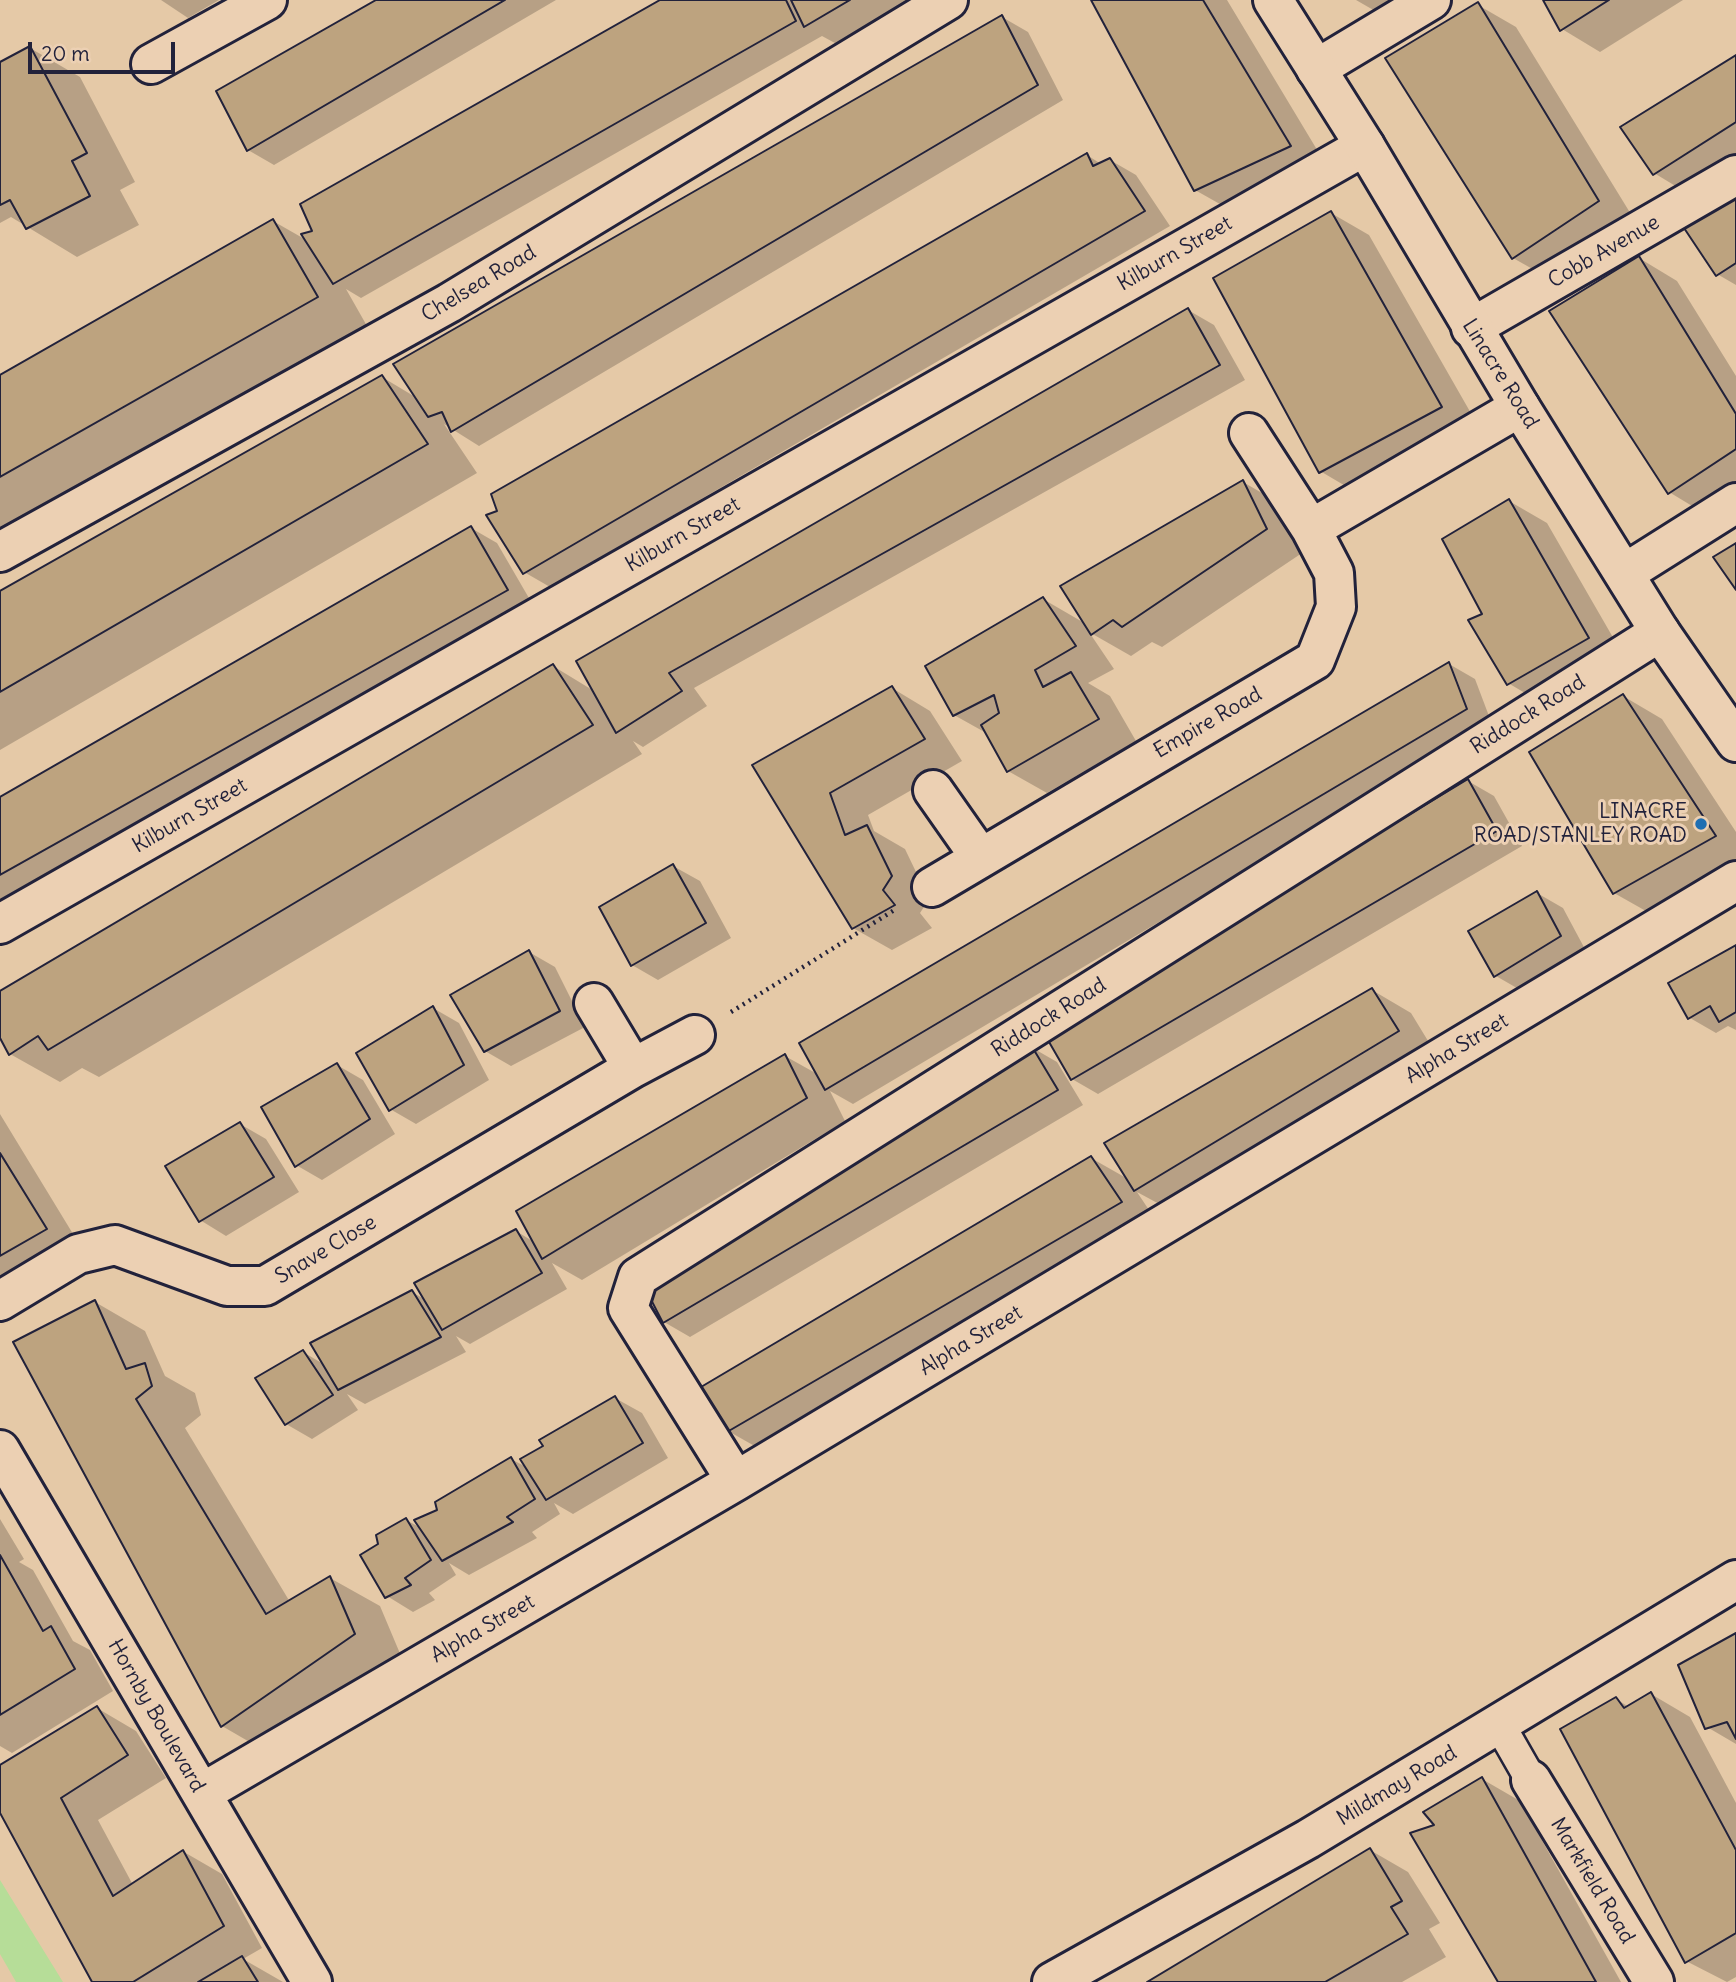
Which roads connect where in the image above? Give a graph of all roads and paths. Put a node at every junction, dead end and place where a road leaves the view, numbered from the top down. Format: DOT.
graph roads {
  1 [pos="267,0"];
  2 [pos="948,0"];
  3 [pos="1273,0"];
  4 [pos="1431,0"];
  5 [pos="151,64"];
  6 [pos="1316,69"];
  7 [pos="1365,146"];
  8 [pos="1736,175"];
  9 [pos="1471,328"];
  10 [pos="1520,407"];
  11 [pos="1249,433"];
  12 [pos="1736,503"];
  13 [pos="1311,529"];
  14 [pos="0,552"];
  15 [pos="1625,573"];
  16 [pos="1660,632"];
  17 [pos="1736,743"];
  18 [pos="933,790"];
  19 [pos="980,857"];
  20 [pos="1736,881"];
  21 [pos="932,887"];
  22 [pos="0,924"];
  23 [pos="594,1003"];
  24 [pos="695,1035"];
  25 [pos="633,1068"];
  26 [pos="0,1301"];
  27 [pos="0,1450"];
  28 [pos="736,1481"];
  29 [pos="1736,1580"];
  30 [pos="1499,1724"];
  31 [pos="1531,1780"];
  32 [pos="202,1793"];
  33 [pos="312,1982"];
  34 [pos="1052,1982"];
  35 [pos="1654,1982"];
  1 -- 5 [label="street"];
  2 -- 14 [label="street, Chelsea Road"];
  3 -- 6 [label="street, Linacre Road"];
  4 -- 6 [label="street"];
  6 -- 7 [label="street, Linacre Road"];
  7 -- 9 [label="street, Linacre Road"];
  7 -- 22 [label="street, Kilburn Street"];
  8 -- 9 [label="street, Cobb Avenue"];
  9 -- 10 [label="street, Linacre Road"];
  10 -- 13 [label="street"];
  10 -- 15 [label="street, Linacre Road"];
  11 -- 13 [label="street, Empire Road"];
  12 -- 15 [label="street"];
  13 -- 19 [label="street, Empire Road"];
  15 -- 16 [label="street, Linacre Road"];
  16 -- 17 [label="street, Linacre Road"];
  16 -- 28 [label="street, Riddock Road"];
  18 -- 19 [label="street"];
  19 -- 21 [label="street, Empire Road"];
  20 -- 28 [label="street, Alpha Street"];
  21 -- 24 [label="path"];
  23 -- 25 [label="street"];
  24 -- 25 [label="street, Snave Close"];
  25 -- 26 [label="street, Snave Close"];
  27 -- 32 [label="street, Hornby Boulevard"];
  28 -- 32 [label="street, Alpha Street"];
  29 -- 30 [label="street, Mildmay Road"];
  30 -- 31 [label="street"];
  30 -- 34 [label="street, Mildmay Road"];
  31 -- 35 [label="street, Markfield Road"];
  32 -- 33 [label="street, Hornby Boulevard"];
}
